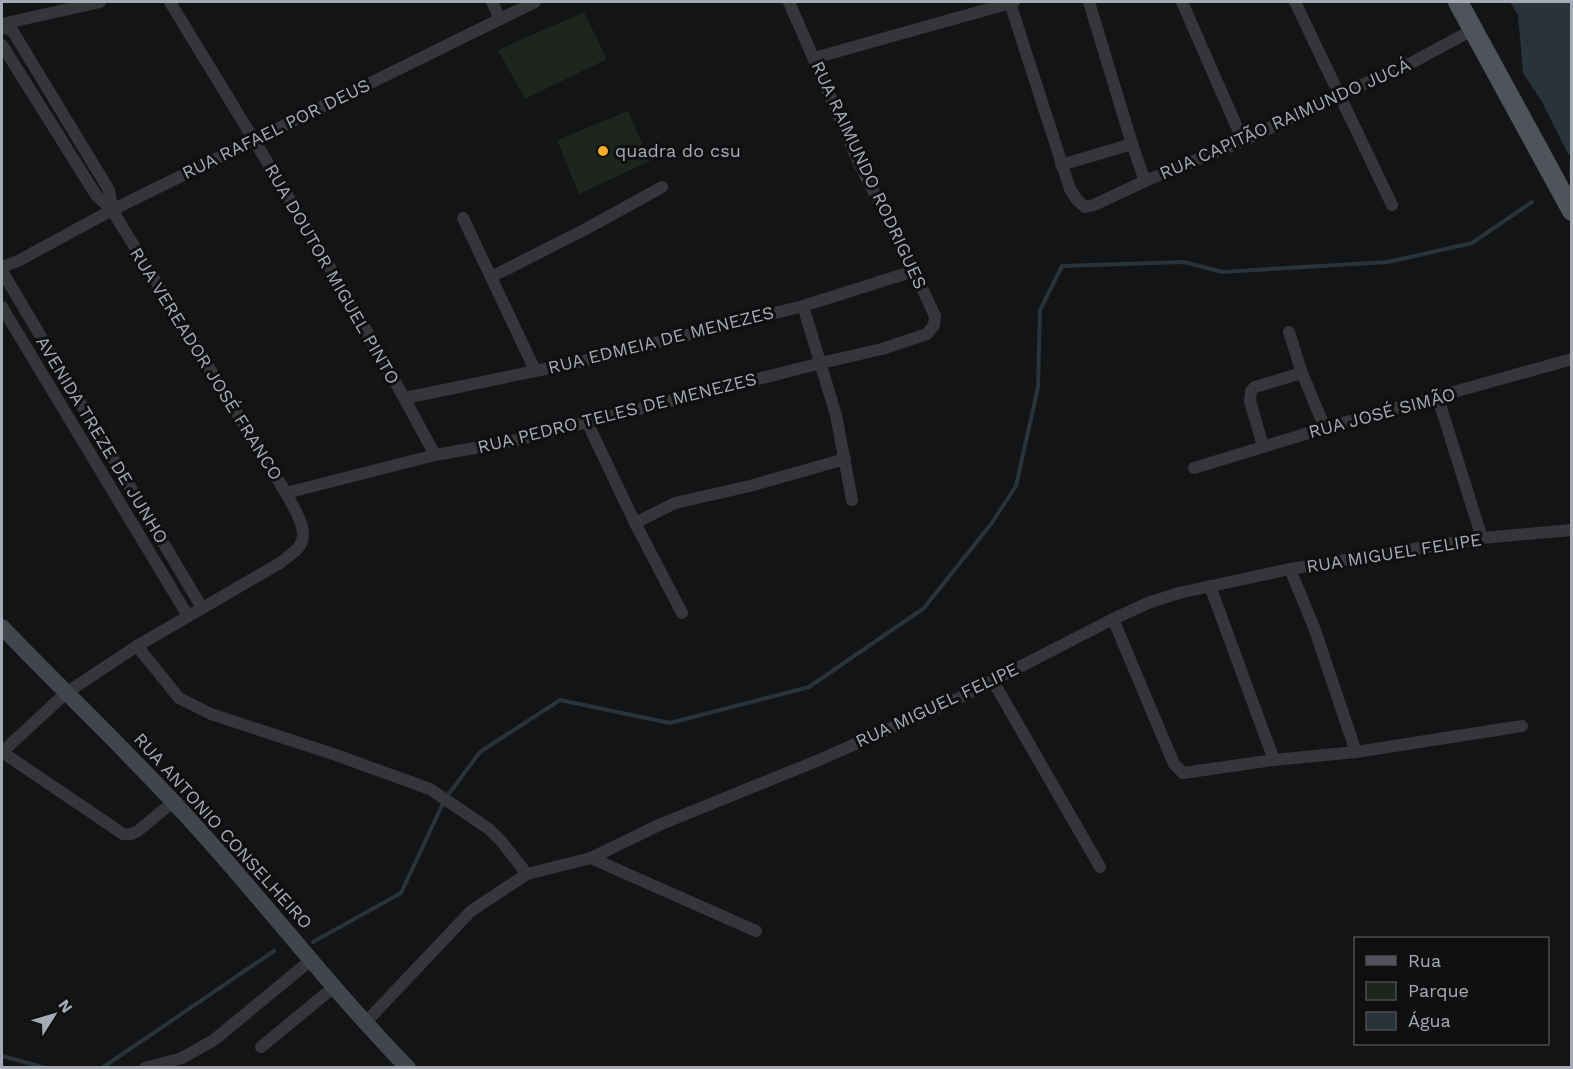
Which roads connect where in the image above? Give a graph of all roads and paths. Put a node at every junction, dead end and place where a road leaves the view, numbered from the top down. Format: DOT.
graph roads {
  1 [pos="100,2"];
  2 [pos="170,2"];
  3 [pos="492,2"];
  4 [pos="535,2"];
  5 [pos="789,2"];
  6 [pos="1012,2"];
  7 [pos="1089,2"];
  8 [pos="1182,2"];
  9 [pos="1295,2"];
  10 [pos="1458,2"];
  11 [pos="500,19"];
  12 [pos="2,25"];
  13 [pos="1474,29"];
  14 [pos="2,45"];
  15 [pos="814,58"];
  16 [pos="1340,94"];
  17 [pos="254,140"];
  18 [pos="1243,141"];
  19 [pos="1132,144"];
  20 [pos="1061,165"];
  21 [pos="1145,181"];
  22 [pos="662,187"];
  23 [pos="1392,204"];
  24 [pos="112,210"];
  25 [pos="1572,211"];
  26 [pos="463,218"];
  27 [pos="914,271"];
  28 [pos="2,273"];
  29 [pos="491,277"];
  30 [pos="803,306"];
  31 [pos="2,307"];
  32 [pos="935,316"];
  33 [pos="1289,332"];
  34 [pos="1572,359"];
  35 [pos="821,363"];
  36 [pos="536,370"];
  37 [pos="1302,373"];
  38 [pos="405,398"];
  39 [pos="1438,398"];
  40 [pos="587,422"];
  41 [pos="1325,428"];
  42 [pos="1263,446"];
  43 [pos="435,455"];
  44 [pos="845,459"];
  45 [pos="1194,468"];
  46 [pos="286,493"];
  47 [pos="852,500"];
  48 [pos="635,523"];
  49 [pos="1572,530"];
  50 [pos="1482,538"];
  51 [pos="1290,569"];
  52 [pos="1210,586"];
  53 [pos="202,608"];
  54 [pos="682,613"];
  55 [pos="188,616"];
  56 [pos="1113,619"];
  57 [pos="2,627"];
  58 [pos="137,646"];
  59 [pos="993,681"];
  60 [pos="66,693"];
  61 [pos="1522,726"];
  62 [pos="2,752"];
  63 [pos="1356,752"];
  64 [pos="1274,760"];
  65 [pos="174,801"];
  66 [pos="591,858"];
  67 [pos="1100,867"];
  68 [pos="527,874"];
  69 [pos="756,931"];
  70 [pos="311,960"];
  71 [pos="334,987"];
  72 [pos="365,1023"];
  73 [pos="261,1047"];
  74 [pos="145,1068"];
  75 [pos="408,1068"];
  1 -- 12 [label="street"];
  2 -- 17 [label="street, RUA DOUTOR MIGUEL PINTO"];
  3 -- 11 [label="street"];
  4 -- 11 [label="street, RUA RAFAEL POR DEUS"];
  5 -- 15 [label="street, RUA RAIMUNDO RODRIGUES"];
  6 -- 15 [label="street"];
  6 -- 20 [label="street"];
  7 -- 19 [label="street"];
  8 -- 18 [label="street"];
  9 -- 16 [label="street"];
  10 -- 13 [label="main road"];
  11 -- 17 [label="street, RUA RAFAEL POR DEUS"];
  12 -- 24 [label="street, RUA VEREADOR JOSÉ FRANCO"];
  13 -- 16 [label="street, RUA CAPITÃO RAIMUNDO JUCÁ"];
  13 -- 25 [label="main road"];
  14 -- 24 [label="street, RUA VEREADOR JOSÉ FRANCO"];
  15 -- 27 [label="street, RUA RAIMUNDO RODRIGUES"];
  16 -- 18 [label="street, RUA CAPITÃO RAIMUNDO JUCÁ"];
  16 -- 23 [label="street"];
  17 -- 24 [label="street, RUA RAFAEL POR DEUS"];
  17 -- 38 [label="street, RUA DOUTOR MIGUEL PINTO"];
  18 -- 21 [label="street, RUA CAPITÃO RAIMUNDO JUCÁ"];
  19 -- 20 [label="street"];
  19 -- 21 [label="street"];
  20 -- 21 [label="street, RUA CAPITÃO RAIMUNDO JUCÁ"];
  22 -- 29 [label="street"];
  24 -- 28 [label="street, RUA RAFAEL POR DEUS"];
  24 -- 46 [label="street, RUA VEREADOR JOSÉ FRANCO"];
  26 -- 29 [label="street"];
  27 -- 30 [label="street, RUA EDMEIA DE MENEZES"];
  27 -- 32 [label="street, RUA RAIMUNDO RODRIGUES"];
  28 -- 53 [label="street, AVENIDA TREZE DE JUNHO"];
  29 -- 36 [label="street"];
  30 -- 35 [label="street"];
  30 -- 36 [label="street, RUA EDMEIA DE MENEZES"];
  31 -- 55 [label="street"];
  32 -- 35 [label="street, RUA PEDRO TELES DE MENEZES"];
  33 -- 37 [label="street"];
  34 -- 39 [label="street, RUA JOSÉ SIMÃO"];
  35 -- 40 [label="street, RUA PEDRO TELES DE MENEZES"];
  35 -- 44 [label="street"];
  36 -- 38 [label="street, RUA EDMEIA DE MENEZES"];
  37 -- 41 [label="street"];
  37 -- 42 [label="street"];
  38 -- 43 [label="street, RUA DOUTOR MIGUEL PINTO"];
  39 -- 41 [label="street, RUA JOSÉ SIMÃO"];
  39 -- 50 [label="street"];
  40 -- 43 [label="street, RUA PEDRO TELES DE MENEZES"];
  40 -- 48 [label="street"];
  41 -- 42 [label="street, RUA JOSÉ SIMÃO"];
  42 -- 45 [label="street, RUA JOSÉ SIMÃO"];
  43 -- 46 [label="street, RUA PEDRO TELES DE MENEZES"];
  44 -- 47 [label="street"];
  44 -- 48 [label="street"];
  46 -- 53 [label="street, RUA VEREADOR JOSÉ FRANCO"];
  48 -- 54 [label="street"];
  49 -- 50 [label="street, RUA MIGUEL FELIPE"];
  50 -- 51 [label="street, RUA MIGUEL FELIPE"];
  51 -- 52 [label="street, RUA MIGUEL FELIPE"];
  51 -- 63 [label="street"];
  52 -- 56 [label="street, RUA MIGUEL FELIPE"];
  52 -- 64 [label="street"];
  53 -- 55 [label="street"];
  55 -- 58 [label="street"];
  56 -- 59 [label="street, RUA MIGUEL FELIPE"];
  56 -- 64 [label="street"];
  57 -- 60 [label="street, RUA ANTONIO CONSELHEIRO"];
  58 -- 60 [label="street"];
  58 -- 68 [label="street"];
  59 -- 66 [label="street, RUA MIGUEL FELIPE"];
  59 -- 67 [label="street"];
  60 -- 62 [label="street"];
  60 -- 65 [label="street, RUA ANTONIO CONSELHEIRO"];
  61 -- 63 [label="street"];
  62 -- 65 [label="street"];
  63 -- 64 [label="street"];
  65 -- 70 [label="street, RUA ANTONIO CONSELHEIRO"];
  66 -- 68 [label="street, RUA MIGUEL FELIPE"];
  66 -- 69 [label="street"];
  68 -- 72 [label="street, RUA MIGUEL FELIPE"];
  70 -- 71 [label="street, RUA ANTONIO CONSELHEIRO"];
  70 -- 74 [label="street"];
  71 -- 72 [label="street, RUA ANTONIO CONSELHEIRO"];
  71 -- 73 [label="street"];
  72 -- 75 [label="street, RUA ANTONIO CONSELHEIRO"];
}
